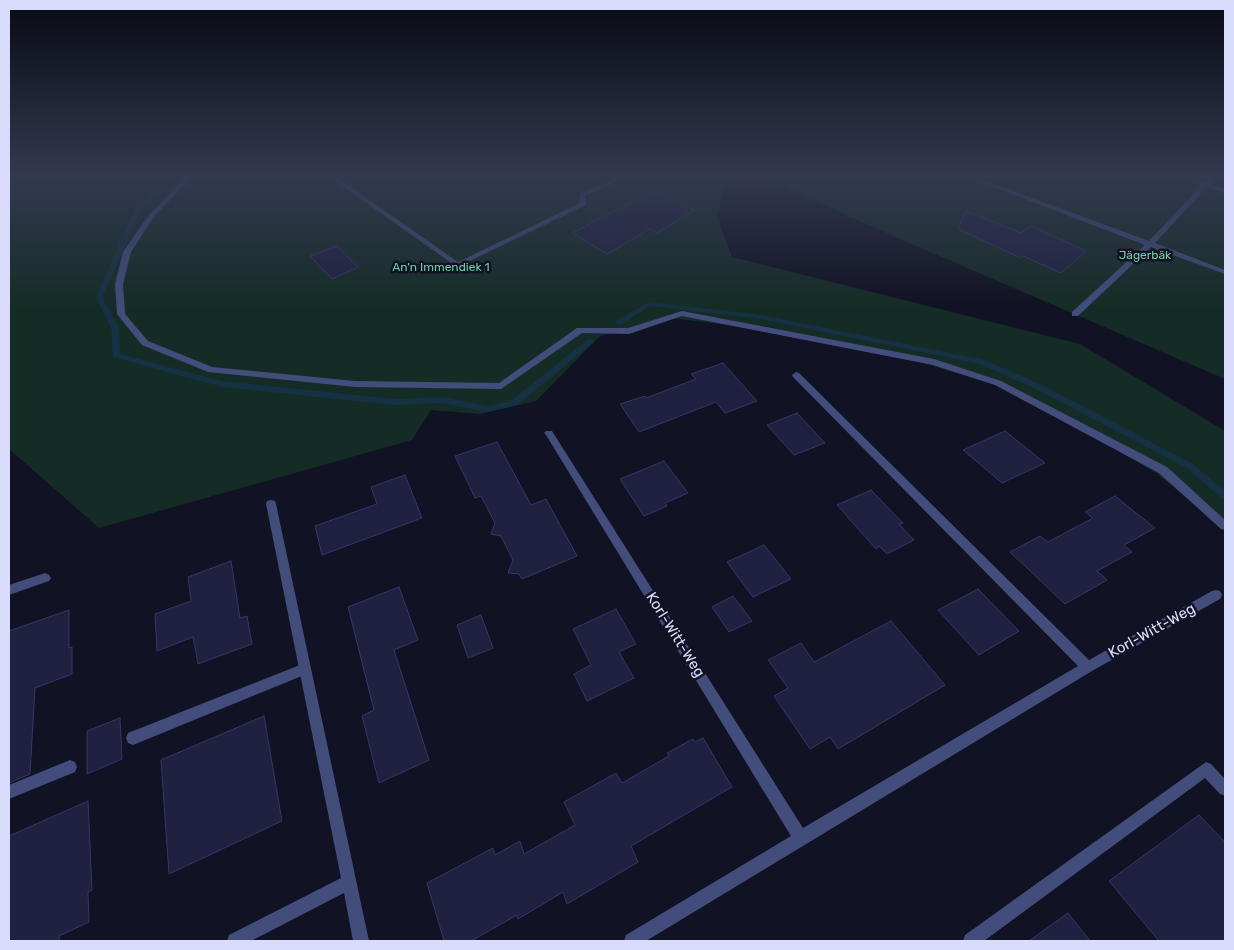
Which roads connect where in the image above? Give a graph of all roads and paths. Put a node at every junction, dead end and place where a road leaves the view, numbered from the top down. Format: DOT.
graph roads {
  1 [pos="148,219"];
  2 [pos="393,219"];
  3 [pos="552,219"];
  4 [pos="1084,219"];
  5 [pos="1173,219"];
  6 [pos="1150,244"];
  7 [pos="1225,272"];
  8 [pos="1075,314"];
  9 [pos="796,374"];
  10 [pos="549,433"];
  11 [pos="270,504"];
  12 [pos="1225,526"];
  13 [pos="45,578"];
  14 [pos="9,590"];
  15 [pos="1216,595"];
  16 [pos="1088,667"];
  17 [pos="305,669"];
  18 [pos="133,738"];
  19 [pos="70,767"];
  20 [pos="1225,789"];
  21 [pos="9,792"];
  22 [pos="801,838"];
  23 [pos="349,882"];
  24 [pos="236,941"];
  25 [pos="361,941"];
  26 [pos="632,941"];
  27 [pos="971,941"];
  1 -- 12 [label="street"];
  2 -- 3 [label="street"];
  4 -- 6 [label="street"];
  5 -- 6 [label="street"];
  6 -- 7 [label="street"];
  6 -- 8 [label="street"];
  9 -- 16 [label="street"];
  10 -- 22 [label="street, Korl-Witt-Weg"];
  11 -- 17 [label="street"];
  13 -- 14 [label="street"];
  15 -- 16 [label="street, Korl-Witt-Weg"];
  16 -- 22 [label="street, Korl-Witt-Weg"];
  17 -- 18 [label="street"];
  17 -- 23 [label="street"];
  19 -- 21 [label="street"];
  20 -- 27 [label="street"];
  22 -- 26 [label="street, Korl-Witt-Weg"];
  23 -- 24 [label="street"];
  23 -- 25 [label="street"];
}
